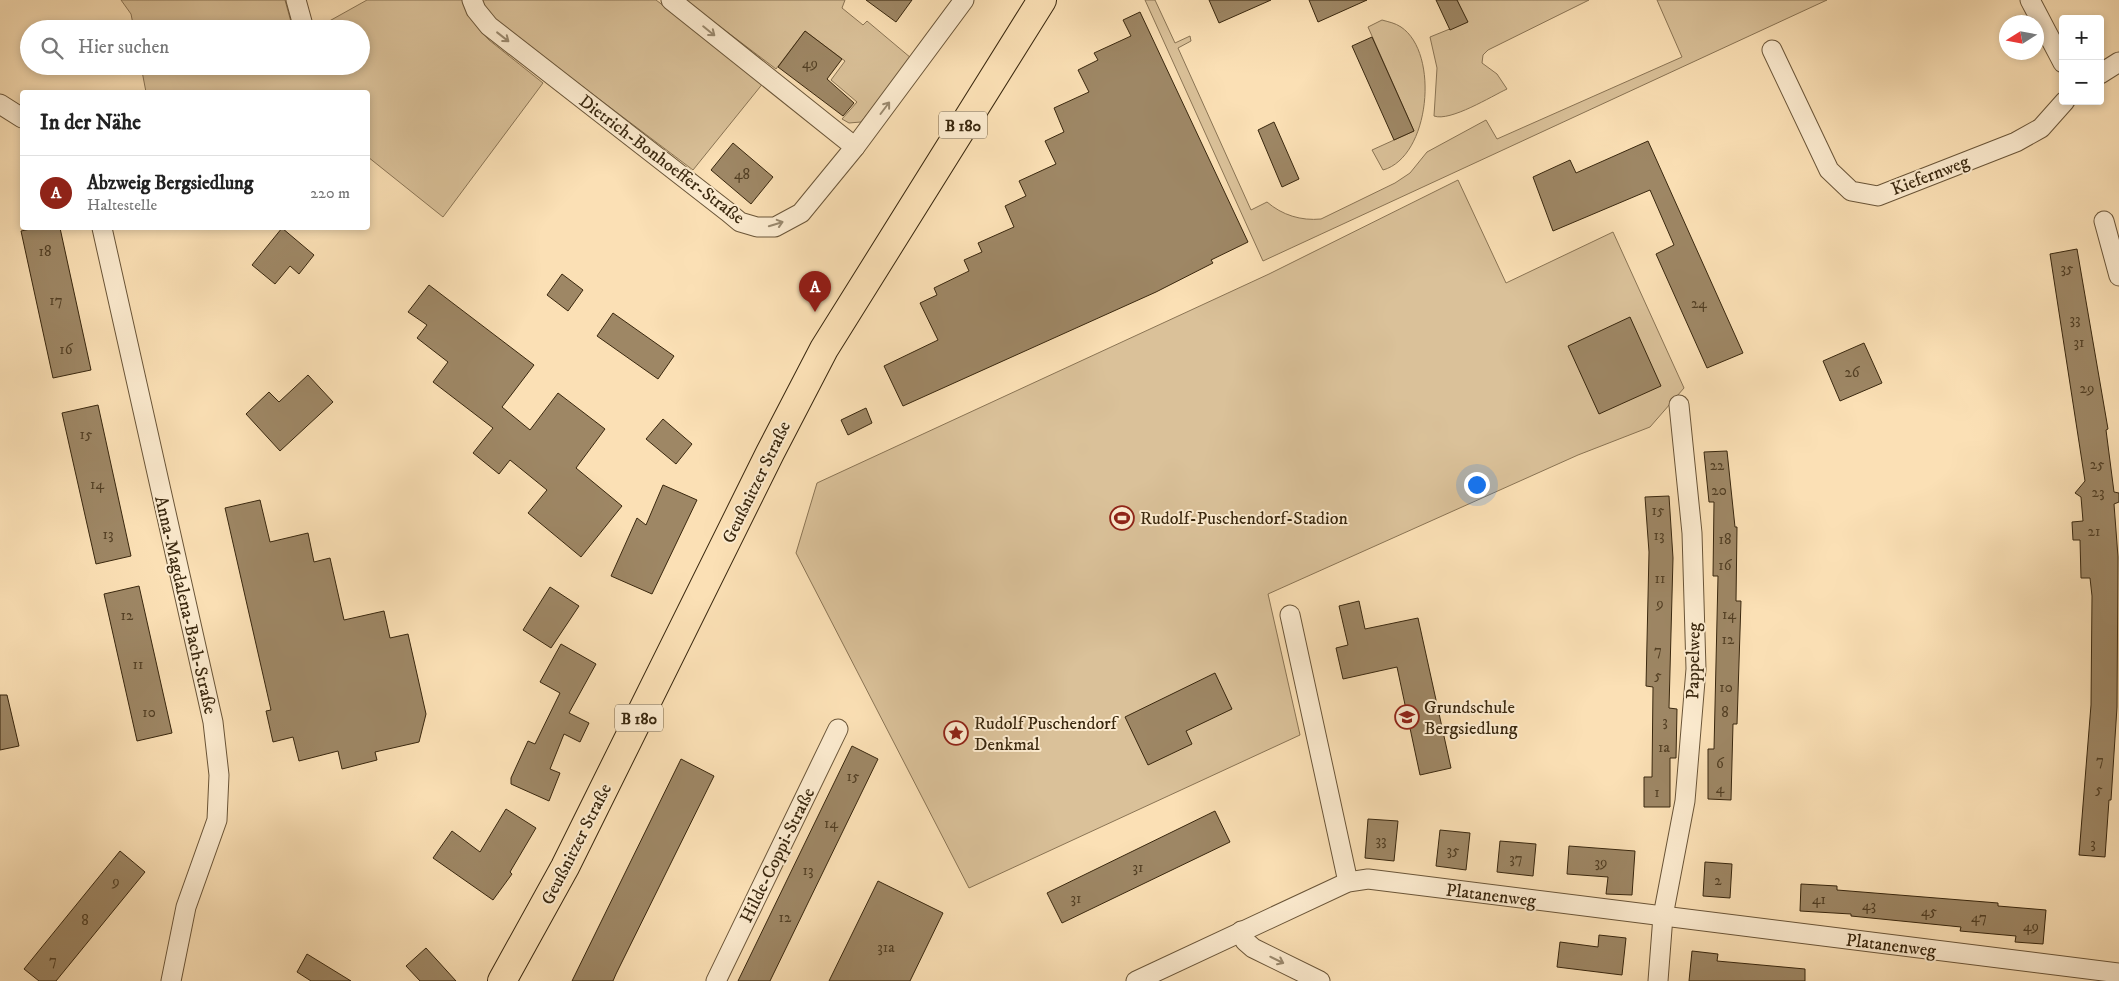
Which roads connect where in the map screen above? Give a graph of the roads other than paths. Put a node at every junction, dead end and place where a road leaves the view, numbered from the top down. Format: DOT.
graph roads {
  1 [pos="296,0"];
  2 [pos="472,0"];
  3 [pos="671,0"];
  4 [pos="964,0"];
  5 [pos="1042,0"];
  6 [pos="2030,0"];
  7 [pos="302,20"];
  8 [pos="1772,50"];
  9 [pos="2061,60"];
  10 [pos="2119,62"];
  11 [pos="2104,71"];
  12 [pos="0,104"];
  13 [pos="2061,105"];
  14 [pos="20,117"];
  15 [pos="855,147"];
  16 [pos="2104,221"];
  17 [pos="102,230"];
  18 [pos="2119,276"];
  19 [pos="1679,405"];
  20 [pos="1290,615"];
  21 [pos="838,729"];
  22 [pos="1348,882"];
  23 [pos="1663,916"];
  24 [pos="1241,931"];
  25 [pos="2119,973"];
  26 [pos="171,981"];
  27 [pos="502,981"];
  28 [pos="716,981"];
  29 [pos="1136,981"];
  30 [pos="1320,981"];
  31 [pos="1658,981"];
  1 -- 7 [label="street"];
  2 -- 15 [label="street, Dietrich-Bonhoeffer-Straße, one-way"];
  3 -- 15 [label="street, one-way"];
  15 -- 4 [label="street, Dietrich-Bonhoeffer-Straße, one-way"];
  5 -- 27 [label="main road, Geußnitzer Straße / B 180"];
  6 -- 9 [label="street"];
  8 -- 13 [label="street, Kiefernweg"];
  10 -- 11 [label="street"];
  12 -- 14 [label="street"];
  16 -- 18 [label="street"];
  17 -- 26 [label="street, Anna-Magdalena-Bach-Straße"];
  19 -- 23 [label="street, Pappelweg"];
  20 -- 22 [label="street"];
  21 -- 28 [label="street, Hilde-Coppi-Straße"];
  22 -- 23 [label="street, Platanenweg"];
  22 -- 24 [label="street, Platanenweg"];
  23 -- 25 [label="street, Platanenweg"];
  23 -- 31 [label="street"];
  24 -- 29 [label="street, Platanenweg"];
  24 -- 30 [label="street, one-way"];
}
